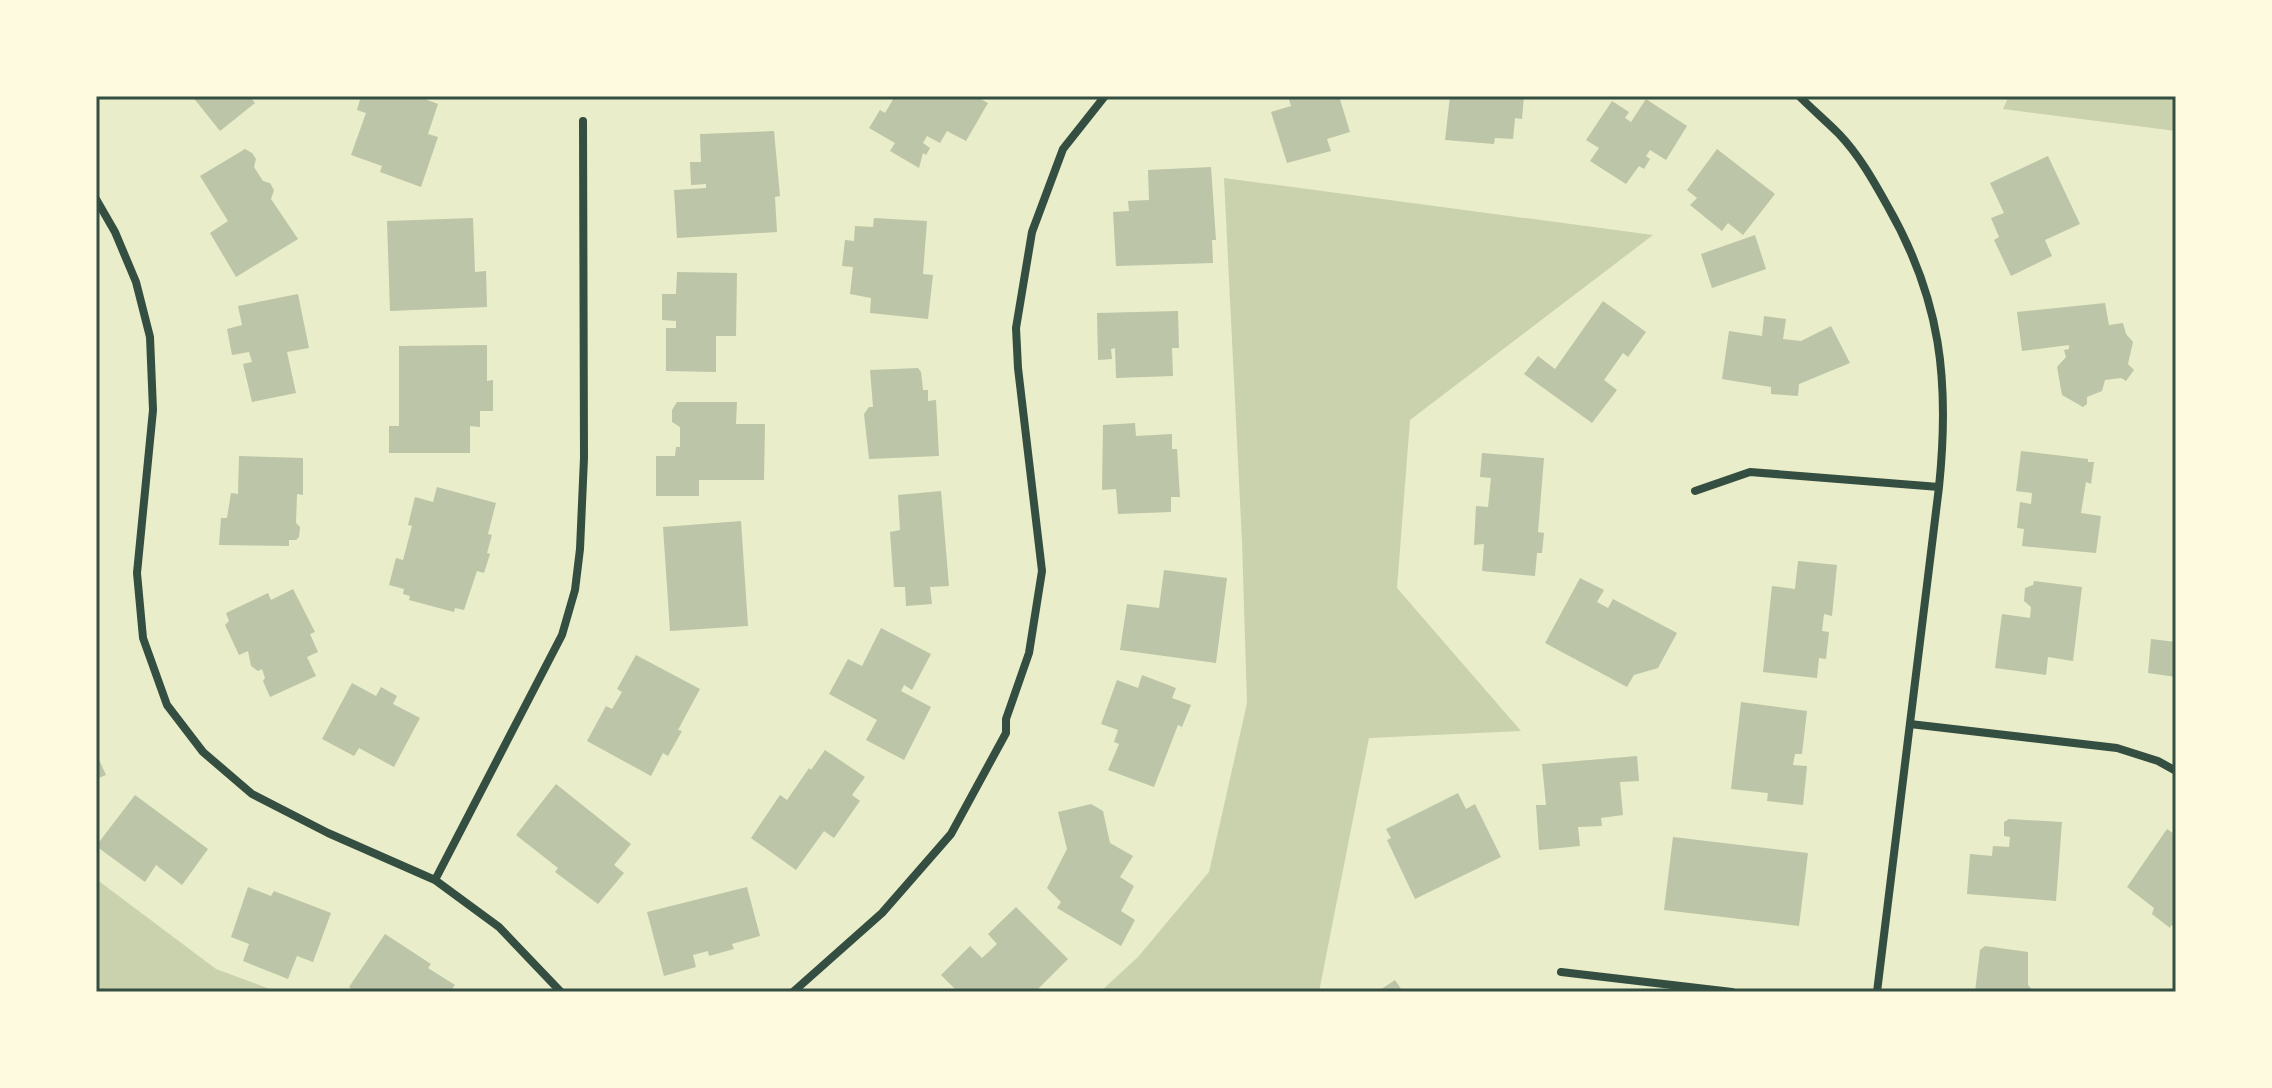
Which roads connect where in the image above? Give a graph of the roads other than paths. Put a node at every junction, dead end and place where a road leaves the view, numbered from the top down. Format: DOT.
graph roads {
  1 [pos="1105,96"];
  2 [pos="1799,96"];
  3 [pos="583,121"];
  4 [pos="96,199"];
  5 [pos="1939,487"];
  6 [pos="1695,491"];
  7 [pos="1910,724"];
  8 [pos="2176,771"];
  9 [pos="435,880"];
  10 [pos="1561,972"];
  11 [pos="561,992"];
  12 [pos="793,992"];
  13 [pos="1732,992"];
  14 [pos="1877,992"];
  1 -- 12 [label="street"];
  2 -- 5 [label="street"];
  3 -- 9 [label="street"];
  4 -- 9 [label="street"];
  5 -- 6 [label="street"];
  5 -- 7 [label="street"];
  7 -- 8 [label="street"];
  7 -- 14 [label="street"];
  9 -- 11 [label="street"];
  10 -- 13 [label="street"];
}
